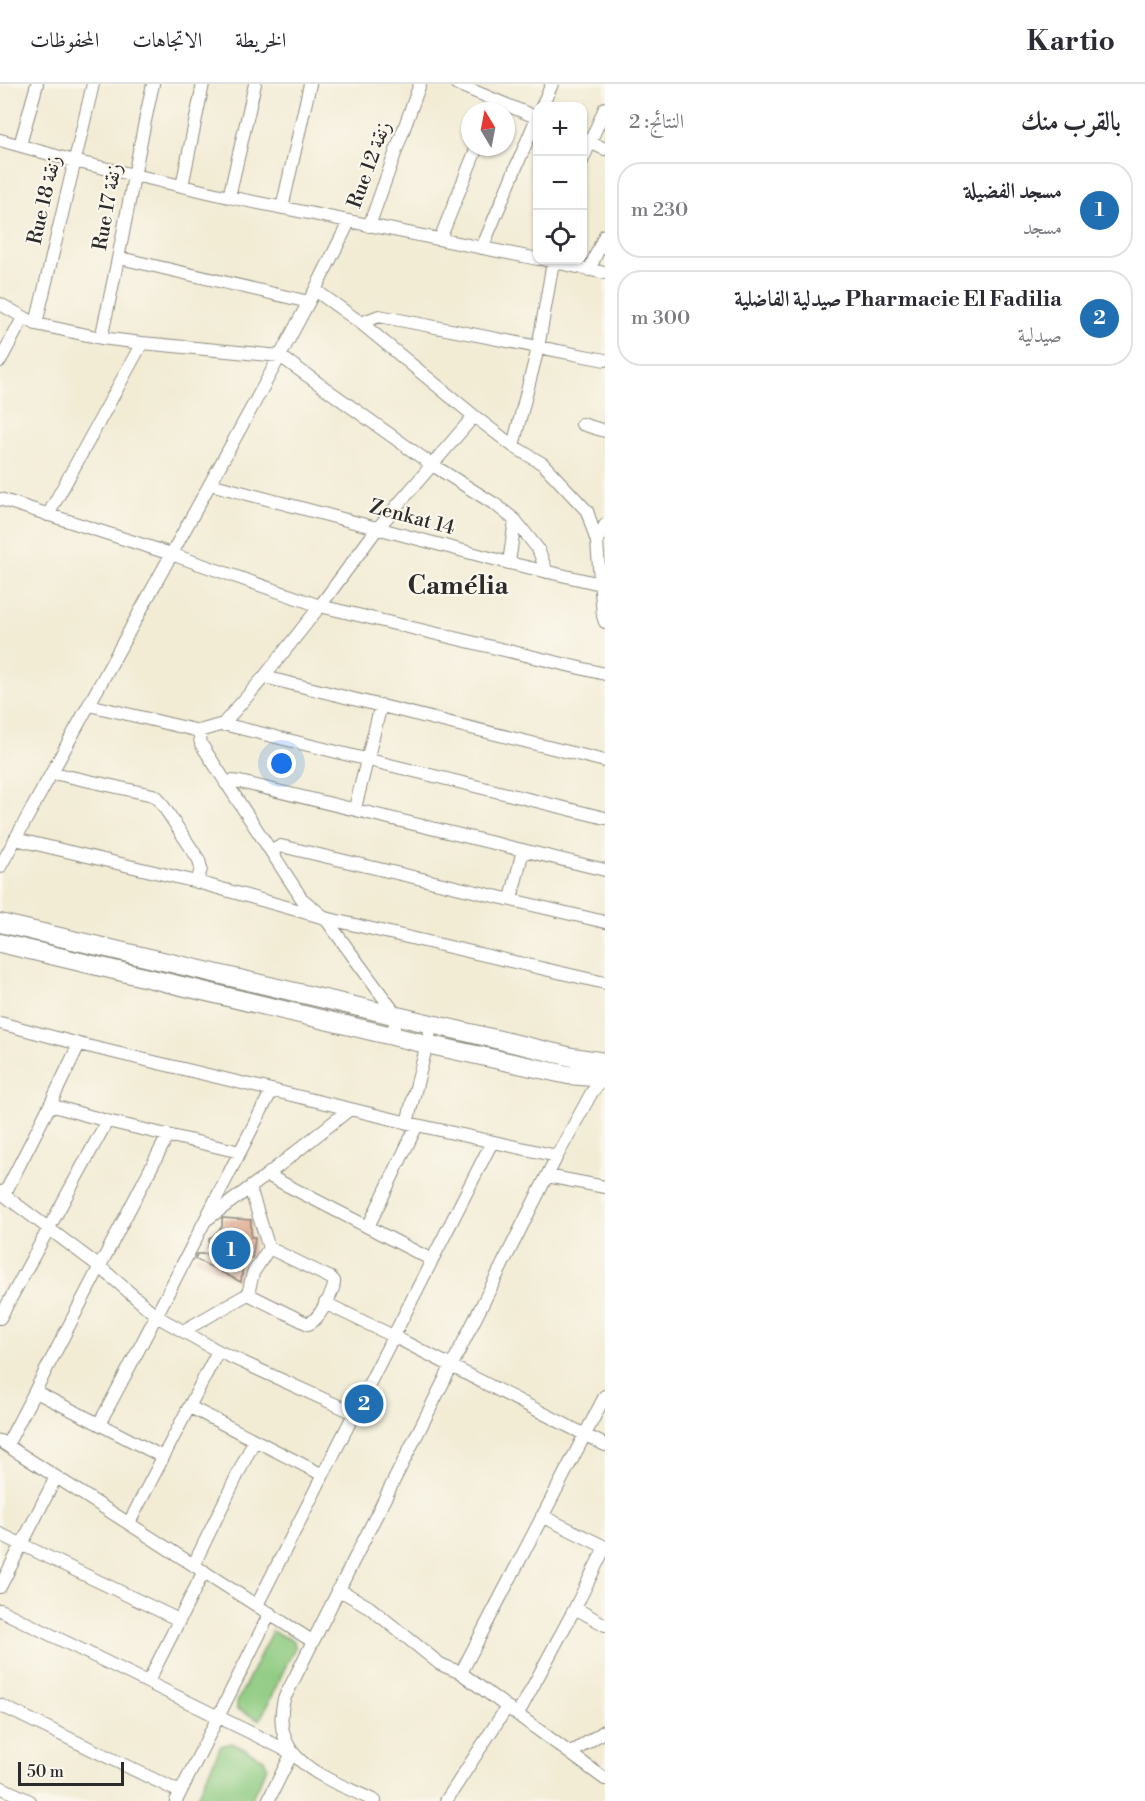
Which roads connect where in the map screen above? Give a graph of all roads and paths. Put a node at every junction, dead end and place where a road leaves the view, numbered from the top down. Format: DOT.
graph roads {
  1 [pos="37,84"];
  2 [pos="93,84"];
  3 [pos="153,84"];
  4 [pos="203,84"];
  5 [pos="255,84"];
  6 [pos="310,84"];
  7 [pos="420,84"];
  8 [pos="457,84"];
  9 [pos="552,84"];
  10 [pos="486,102"];
  11 [pos="544,102"];
  12 [pos="605,108"];
  13 [pos="515,110"];
  14 [pos="533,113"];
  15 [pos="533,126"];
  16 [pos="587,138"];
  17 [pos="0,140"];
  18 [pos="587,140"];
  19 [pos="20,145"];
  20 [pos="605,149"];
  21 [pos="473,156"];
  22 [pos="74,161"];
  23 [pos="133,174"];
  24 [pos="182,186"];
  25 [pos="229,197"];
  26 [pos="282,208"];
  27 [pos="349,222"];
  28 [pos="369,226"];
  29 [pos="605,235"];
  30 [pos="440,239"];
  31 [pos="482,248"];
  32 [pos="120,258"];
  33 [pos="533,258"];
  34 [pos="544,264"];
  35 [pos="562,264"];
  36 [pos="589,270"];
  37 [pos="605,273"];
  38 [pos="315,290"];
  39 [pos="309,302"];
  40 [pos="0,304"];
  41 [pos="22,318"];
  42 [pos="361,323"];
  43 [pos="36,324"];
  44 [pos="101,338"];
  45 [pos="142,344"];
  46 [pos="538,348"];
  47 [pos="280,356"];
  48 [pos="605,360"];
  49 [pos="0,361"];
  50 [pos="474,416"];
  51 [pos="582,424"];
  52 [pos="605,430"];
  53 [pos="513,446"];
  54 [pos="431,464"];
  55 [pos="210,484"];
  56 [pos="0,499"];
  57 [pos="48,515"];
  58 [pos="515,520"];
  59 [pos="605,525"];
  60 [pos="377,529"];
  61 [pos="597,542"];
  62 [pos="171,554"];
  63 [pos="508,563"];
  64 [pos="547,572"];
  65 [pos="603,584"];
  66 [pos="320,606"];
  67 [pos="605,622"];
  68 [pos="605,674"];
  69 [pos="264,677"];
  70 [pos="89,705"];
  71 [pos="381,705"];
  72 [pos="223,724"];
  73 [pos="199,732"];
  74 [pos="368,760"];
  75 [pos="605,761"];
  76 [pos="53,773"];
  77 [pos="226,784"];
  78 [pos="355,808"];
  79 [pos="605,818"];
  80 [pos="15,839"];
  81 [pos="523,850"];
  82 [pos="271,851"];
  83 [pos="0,867"];
  84 [pos="605,870"];
  85 [pos="197,882"];
  86 [pos="511,899"];
  87 [pos="326,918"];
  88 [pos="605,922"];
  89 [pos="0,923"];
  90 [pos="0,943"];
  91 [pos="604,980"];
  92 [pos="397,1016"];
  93 [pos="432,1024"];
  94 [pos="1,1025"];
  95 [pos="392,1035"];
  96 [pos="79,1044"];
  97 [pos="426,1044"];
  98 [pos="605,1074"];
  99 [pos="272,1090"];
  100 [pos="50,1106"];
  101 [pos="350,1109"];
  102 [pos="107,1121"];
  103 [pos="412,1124"];
  104 [pos="168,1136"];
  105 [pos="492,1142"];
  106 [pos="240,1152"];
  107 [pos="557,1156"];
  108 [pos="267,1175"];
  109 [pos="547,1176"];
  110 [pos="605,1187"];
  111 [pos="250,1188"];
  112 [pos="2,1193"];
  113 [pos="204,1222"];
  114 [pos="368,1227"];
  115 [pos="49,1228"];
  116 [pos="269,1248"];
  117 [pos="432,1260"];
  118 [pos="100,1268"];
  119 [pos="248,1294"];
  120 [pos="325,1303"];
  121 [pos="158,1317"];
  122 [pos="0,1318"];
  123 [pos="183,1331"];
  124 [pos="393,1336"];
  125 [pos="218,1351"];
  126 [pos="451,1365"];
  127 [pos="36,1392"];
  128 [pos="605,1396"];
  129 [pos="190,1407"];
  130 [pos="602,1411"];
  131 [pos="354,1413"];
  132 [pos="99,1424"];
  133 [pos="585,1434"];
  134 [pos="254,1441"];
  135 [pos="4,1443"];
  136 [pos="605,1444"];
  137 [pos="164,1457"];
  138 [pos="323,1475"];
  139 [pos="56,1477"];
  140 [pos="542,1516"];
  141 [pos="129,1523"];
  142 [pos="0,1534"];
  143 [pos="21,1545"];
  144 [pos="605,1547"];
  145 [pos="199,1568"];
  146 [pos="0,1587"];
  147 [pos="338,1589"];
  148 [pos="257,1605"];
  149 [pos="575,1608"];
  150 [pos="0,1610"];
  151 [pos="270,1613"];
  152 [pos="179,1620"];
  153 [pos="605,1625"];
  154 [pos="312,1641"];
  155 [pos="461,1672"];
  156 [pos="148,1682"];
  157 [pos="0,1705"];
  158 [pos="513,1711"];
  159 [pos="218,1717"];
  160 [pos="605,1731"];
  161 [pos="292,1753"];
  162 [pos="571,1753"];
  163 [pos="605,1779"];
  164 [pos="0,1787"];
  165 [pos="178,1797"];
  166 [pos="359,1798"];
  167 [pos="30,1801"];
  168 [pos="268,1801"];
  169 [pos="375,1801"];
  170 [pos="446,1801"];
  1 -- 19 [label="street"];
  2 -- 22 [label="street, Rue 18 زنقة"];
  3 -- 23 [label="street, Rue 17 زنقة"];
  4 -- 24 [label="street"];
  5 -- 25 [label="street"];
  6 -- 26 [label="street"];
  7 -- 28 [label="street, Rue 12 زنقة"];
  8 -- 10 [label="street"];
  9 -- 11 [label="street"];
  12 -- 16 [label="street"];
  13 -- 14 [label="street"];
  15 -- 31 [label="street"];
  17 -- 19 [label="street"];
  18 -- 20 [label="street"];
  19 -- 22 [label="street"];
  21 -- 30 [label="street"];
  22 -- 23 [label="street"];
  22 -- 43 [label="street, Rue 18 زنقة"];
  23 -- 24 [label="street"];
  23 -- 32 [label="street, Rue 17 زنقة"];
  24 -- 25 [label="street"];
  25 -- 26 [label="street"];
  26 -- 27 [label="street"];
  27 -- 28 [label="street"];
  27 -- 38 [label="street"];
  28 -- 30 [label="street"];
  29 -- 36 [label="street"];
  30 -- 31 [label="street"];
  31 -- 33 [label="street"];
  32 -- 39 [label="street"];
  32 -- 44 [label="street, Rue 17 زنقة"];
  34 -- 46 [label="street"];
  35 -- 36 [label="street"];
  36 -- 37 [label="street"];
  38 -- 39 [label="street"];
  38 -- 42 [label="street"];
  39 -- 47 [label="street"];
  40 -- 41 [label="street"];
  41 -- 43 [label="street"];
  41 -- 49 [label="street"];
  42 -- 46 [label="street"];
  42 -- 50 [label="street"];
  43 -- 44 [label="street"];
  44 -- 45 [label="street"];
  45 -- 47 [label="street"];
  45 -- 57 [label="street"];
  46 -- 48 [label="street"];
  46 -- 53 [label="street"];
  47 -- 54 [label="street"];
  47 -- 55 [label="street"];
  50 -- 53 [label="street"];
  50 -- 54 [label="street"];
  51 -- 52 [label="street"];
  53 -- 61 [label="street"];
  54 -- 58 [label="street"];
  54 -- 60 [label="street"];
  55 -- 60 [label="street, Zenkat 14"];
  55 -- 62 [label="street"];
  56 -- 57 [label="street"];
  57 -- 62 [label="street"];
  58 -- 63 [label="street"];
  58 -- 64 [label="street"];
  59 -- 61 [label="street"];
  60 -- 63 [label="street, Zenkat 14"];
  60 -- 66 [label="street"];
  61 -- 65 [label="street"];
  62 -- 66 [label="street"];
  62 -- 70 [label="street"];
  63 -- 64 [label="street, Zenkat 14"];
  64 -- 65 [label="street, Zenkat 14"];
  65 -- 67 [label="street"];
  66 -- 68 [label="street"];
  66 -- 69 [label="street"];
  69 -- 71 [label="street"];
  69 -- 72 [label="street"];
  70 -- 73 [label="street"];
  70 -- 76 [label="street"];
  71 -- 74 [label="street"];
  71 -- 75 [label="street"];
  72 -- 73 [label="street"];
  72 -- 74 [label="street"];
  73 -- 77 [label="street"];
  74 -- 78 [label="street"];
  74 -- 79 [label="street"];
  76 -- 80 [label="street"];
  76 -- 85 [label="street"];
  77 -- 78 [label="street"];
  77 -- 82 [label="street"];
  78 -- 81 [label="street"];
  80 -- 83 [label="street"];
  80 -- 85 [label="street"];
  81 -- 84 [label="street"];
  81 -- 86 [label="street"];
  82 -- 86 [label="street"];
  82 -- 87 [label="street"];
  85 -- 87 [label="street"];
  86 -- 88 [label="street"];
  87 -- 91 [label="street"];
  87 -- 92 [label="street"];
  89 -- 92 [label="street"];
  90 -- 95 [label="street"];
  92 -- 93 [label="street"];
  92 -- 95 [label="street"];
  93 -- 97 [label="street"];
  93 -- 98 [label="street"];
  94 -- 96 [label="street"];
  95 -- 97 [label="street"];
  96 -- 99 [label="street"];
  96 -- 100 [label="street"];
  97 -- 98 [label="street"];
  97 -- 103 [label="street"];
  98 -- 107 [label="street"];
  99 -- 101 [label="street"];
  99 -- 106 [label="street"];
  100 -- 102 [label="street"];
  100 -- 112 [label="street"];
  101 -- 103 [label="street"];
  101 -- 108 [label="street"];
  102 -- 104 [label="street"];
  102 -- 115 [label="street"];
  103 -- 105 [label="street"];
  103 -- 114 [label="street"];
  104 -- 106 [label="street"];
  104 -- 118 [label="street"];
  105 -- 107 [label="street"];
  105 -- 117 [label="street"];
  106 -- 113 [label="street"];
  107 -- 109 [label="street"];
  108 -- 111 [label="street"];
  108 -- 114 [label="street"];
  109 -- 110 [label="street"];
  109 -- 126 [label="street"];
  111 -- 113 [label="street"];
  111 -- 116 [label="street"];
  112 -- 115 [label="street"];
  113 -- 121 [label="street"];
  114 -- 117 [label="street"];
  115 -- 118 [label="street"];
  115 -- 122 [label="street"];
  116 -- 119 [label="street"];
  116 -- 120 [label="street"];
  117 -- 124 [label="street"];
  118 -- 121 [label="street"];
  118 -- 127 [label="street"];
  119 -- 120 [label="street"];
  119 -- 123 [label="street"];
  120 -- 124 [label="street"];
  121 -- 123 [label="street"];
  121 -- 132 [label="street"];
  123 -- 125 [label="street"];
  124 -- 126 [label="street"];
  124 -- 131 [label="street"];
  125 -- 129 [label="street"];
  125 -- 131 [label="street"];
  126 -- 133 [label="street"];
  126 -- 147 [label="street"];
  127 -- 132 [label="street"];
  127 -- 135 [label="street"];
  128 -- 130 [label="street"];
  129 -- 134 [label="street"];
  129 -- 137 [label="street"];
  130 -- 133 [label="street"];
  131 -- 138 [label="street"];
  132 -- 137 [label="street"];
  133 -- 136 [label="street"];
  133 -- 140 [label="street"];
  134 -- 138 [label="street"];
  134 -- 145 [label="street"];
  135 -- 139 [label="street"];
  137 -- 141 [label="street"];
  138 -- 148 [label="street"];
  139 -- 141 [label="street"];
  139 -- 143 [label="street"];
  140 -- 144 [label="street"];
  140 -- 155 [label="street"];
  141 -- 145 [label="street"];
  142 -- 143 [label="street"];
  143 -- 146 [label="street"];
  143 -- 152 [label="street"];
  144 -- 149 [label="street"];
  145 -- 148 [label="street"];
  145 -- 152 [label="street"];
  147 -- 154 [label="street"];
  147 -- 155 [label="street"];
  148 -- 151 [label="street"];
  149 -- 153 [label="street"];
  149 -- 158 [label="street"];
  150 -- 156 [label="street"];
  151 -- 154 [label="street"];
  151 -- 159 [label="street"];
  152 -- 156 [label="street"];
  154 -- 161 [label="street"];
  155 -- 158 [label="street"];
  156 -- 159 [label="street"];
  157 -- 165 [label="street"];
  158 -- 162 [label="street"];
  158 -- 170 [label="street"];
  159 -- 161 [label="street"];
  159 -- 165 [label="street"];
  160 -- 162 [label="street"];
  161 -- 166 [label="street"];
  161 -- 168 [label="street"];
  162 -- 163 [label="street"];
  164 -- 167 [label="street"];
  166 -- 169 [label="street"];
}
